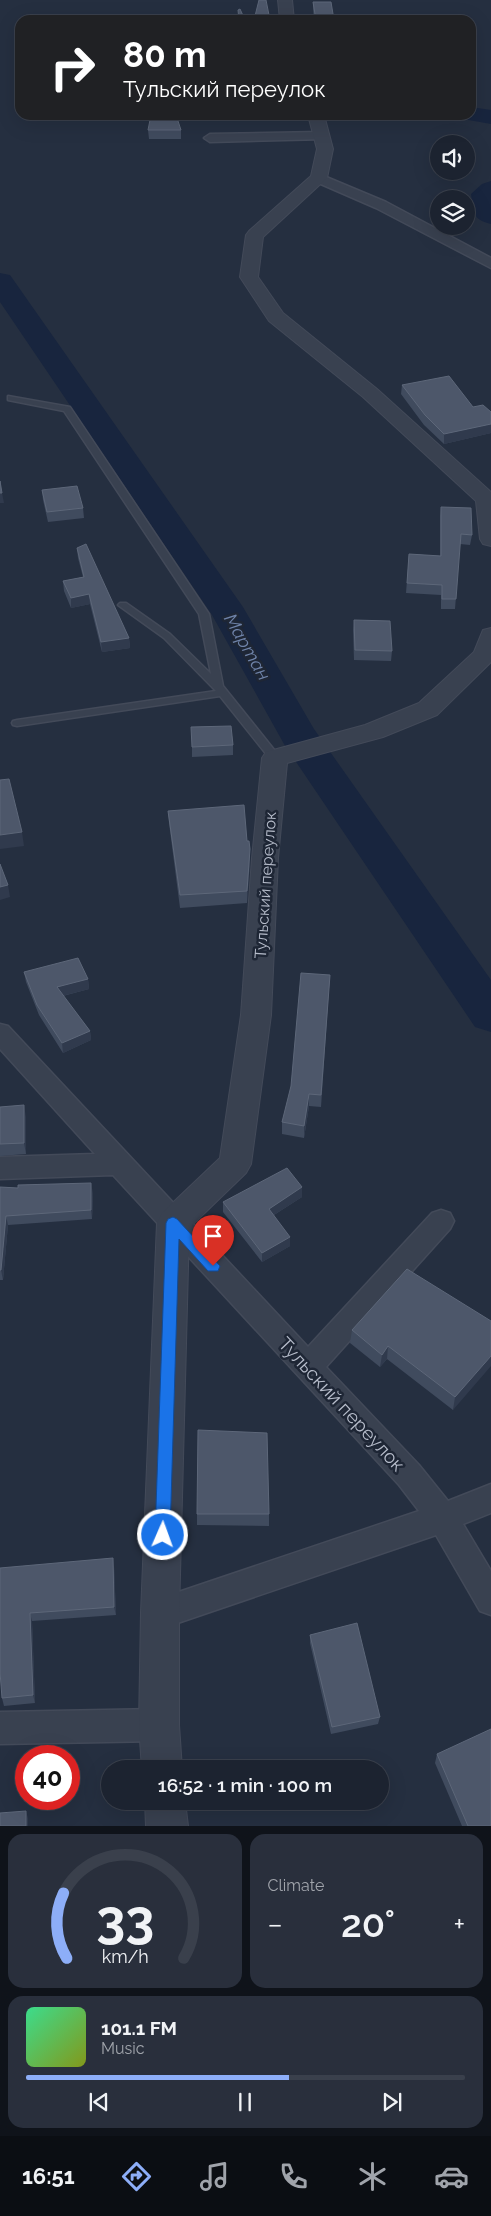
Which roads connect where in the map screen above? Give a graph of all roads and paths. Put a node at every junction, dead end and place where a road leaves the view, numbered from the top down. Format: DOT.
graph roads {
  1 [pos="285,0"];
  2 [pos="286,15"];
  3 [pos="317,120"];
  4 [pos="321,136"];
  5 [pos="210,138"];
  6 [pos="319,178"];
  7 [pos="491,264"];
  8 [pos="11,398"];
  9 [pos="491,539"];
  10 [pos="123,605"];
  11 [pos="489,651"];
  12 [pos="220,690"];
  13 [pos="17,723"];
  14 [pos="275,758"];
  15 [pos="0,1034"];
  16 [pos="119,1164"];
  17 [pos="0,1168"];
  18 [pos="441,1221"];
  19 [pos="173,1223"];
  20 [pos="307,1368"];
  21 [pos="491,1498"];
  22 [pos="443,1518"];
  23 [pos="491,1600"];
  24 [pos="160,1613"];
  25 [pos="158,1725"];
  26 [pos="0,1728"];
  27 [pos="161,1760"];
  28 [pos="166,1810"];
  29 [pos="167,1826"];
  1 -- 2 [label="street"];
  3 -- 4 [label="street"];
  4 -- 5 [label="street"];
  4 -- 6 [label="street"];
  6 -- 7 [label="street"];
  6 -- 9 [label="street"];
  8 -- 12 [label="lane"];
  10 -- 12 [label="lane"];
  11 -- 14 [label="street"];
  12 -- 13 [label="lane"];
  12 -- 14 [label="lane"];
  14 -- 19 [label="street, Тульский переулок"];
  15 -- 16 [label="street, Тульский переулок"];
  16 -- 17 [label="street"];
  16 -- 19 [label="street, Тульский переулок"];
  18 -- 20 [label="street"];
  19 -- 20 [label="street, Тульский переулок"];
  19 -- 24 [label="street"];
  20 -- 22 [label="street, Тульский переулок"];
  21 -- 22 [label="street"];
  22 -- 23 [label="street, Тульский переулок"];
  22 -- 24 [label="street"];
  24 -- 25 [label="street"];
  25 -- 26 [label="street"];
  25 -- 27 [label="street"];
  28 -- 29 [label="street"];
}
